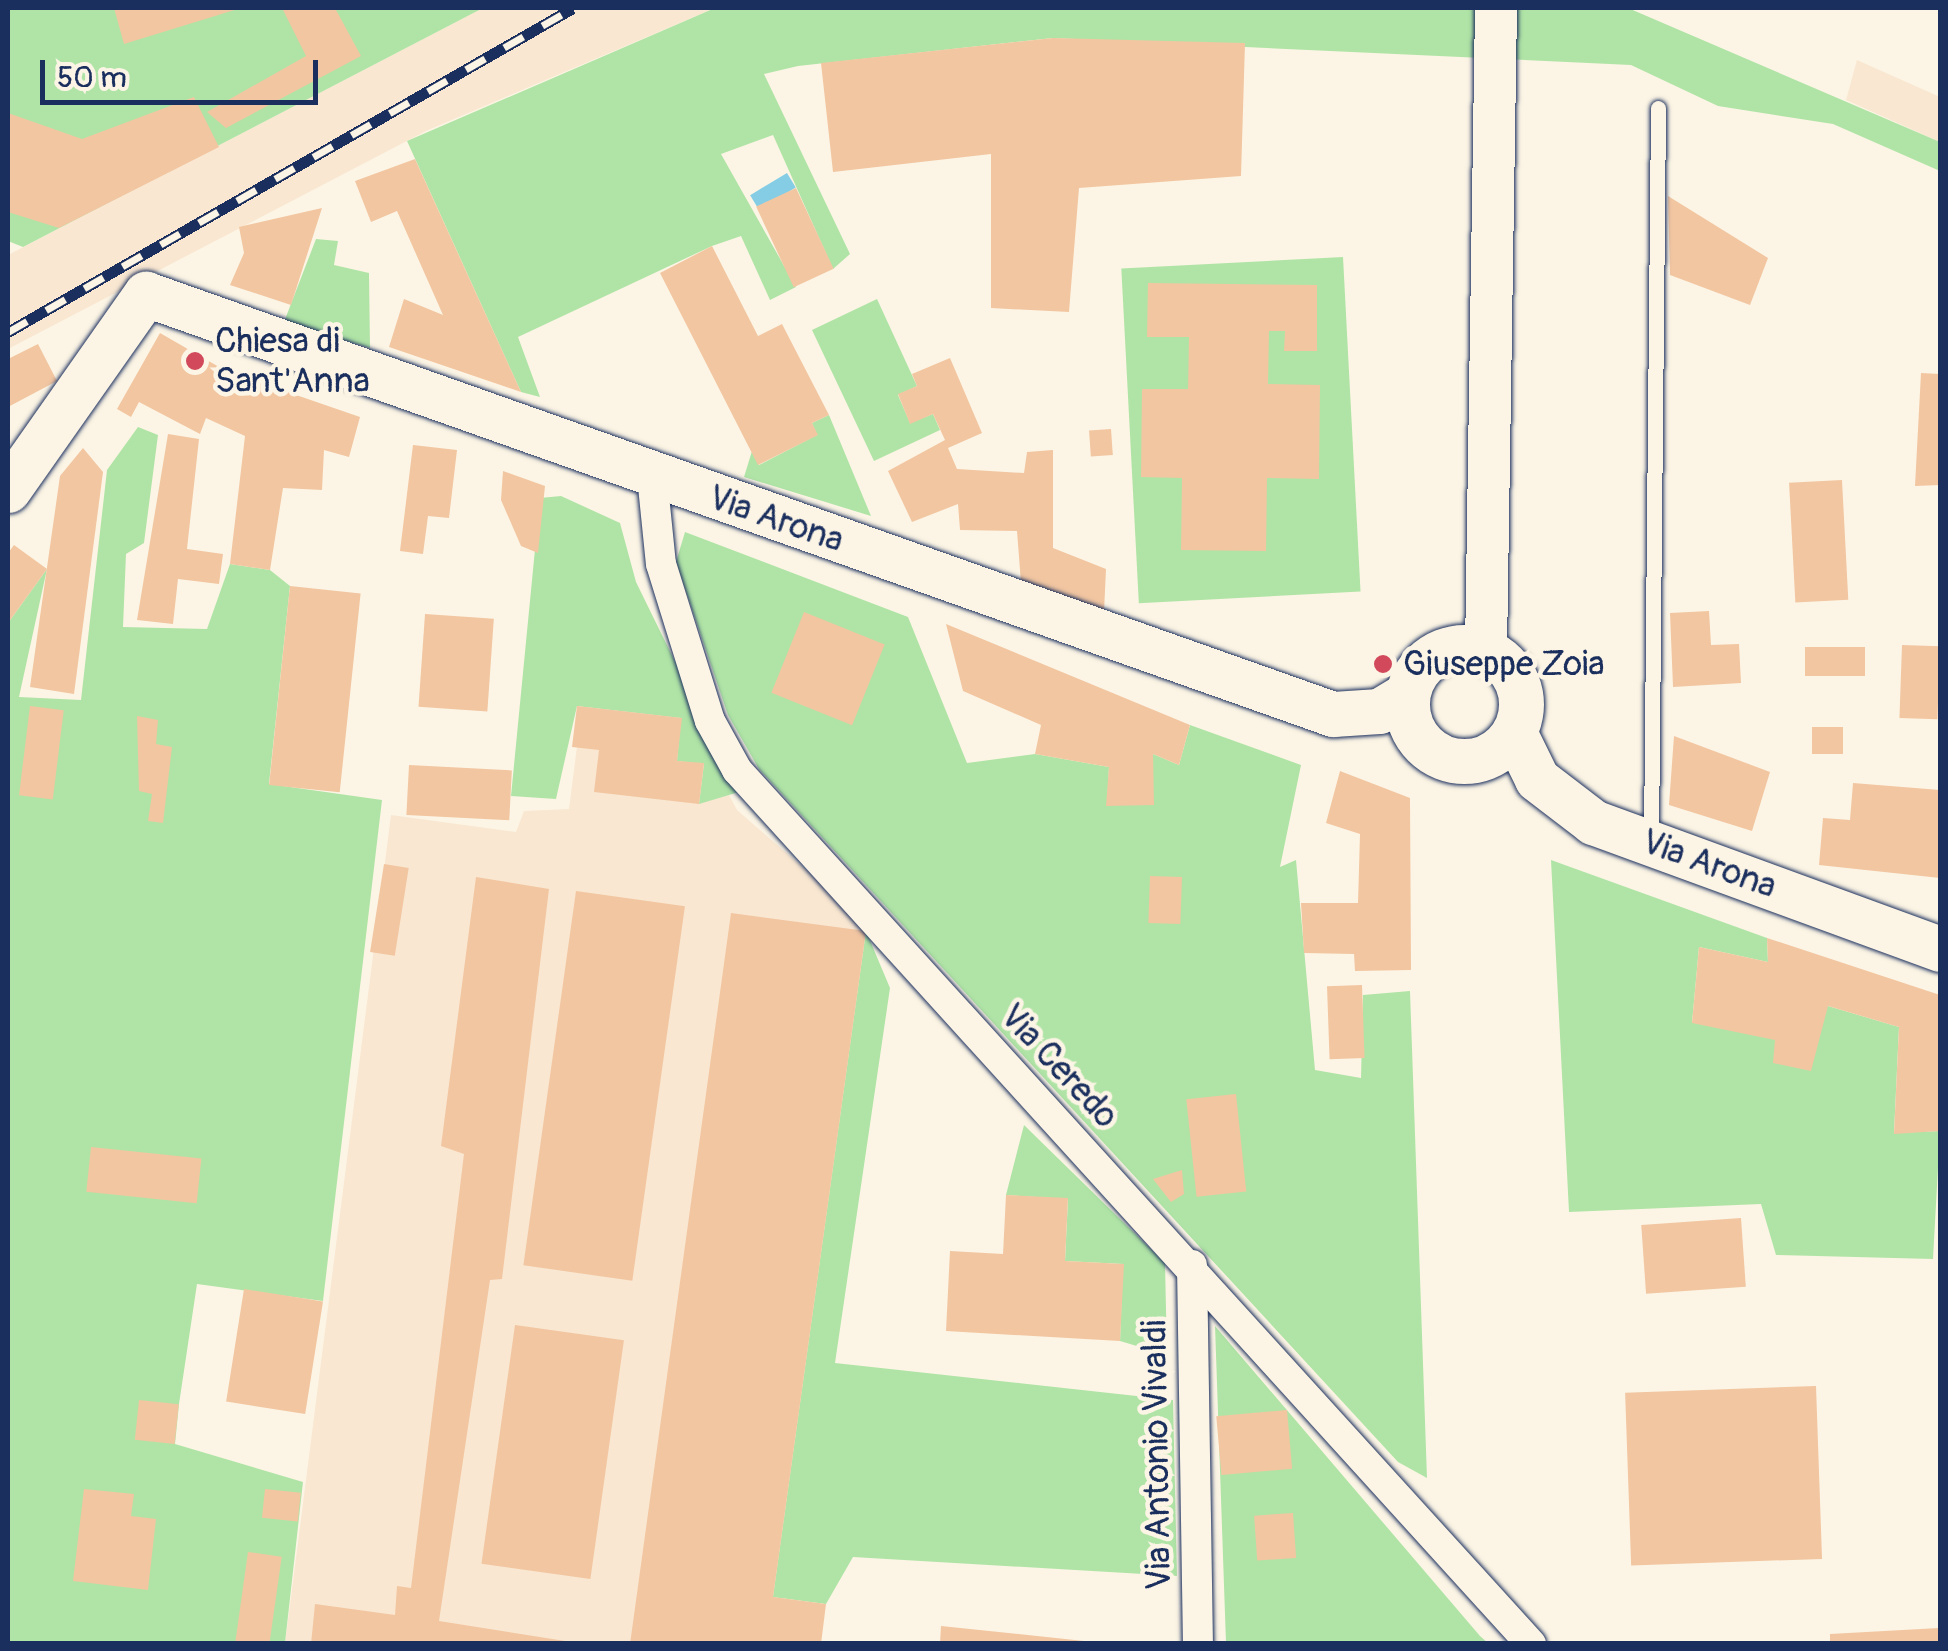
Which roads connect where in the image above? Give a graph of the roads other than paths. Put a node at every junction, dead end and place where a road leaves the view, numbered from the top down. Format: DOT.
graph roads {
  1 [pos="1496,8"];
  2 [pos="1658,108"];
  3 [pos="652,476"];
  4 [pos="8,490"];
  5 [pos="1486,651"];
  6 [pos="1407,694"];
  7 [pos="1514,732"];
  8 [pos="1652,843"];
  9 [pos="1940,949"];
  10 [pos="1192,1264"];
  11 [pos="1198,1644"];
  12 [pos="1531,1644"];
  1 -- 5 [label="main road"];
  2 -- 8 [label="lane"];
  3 -- 4 [label="main road, Via Arona"];
  3 -- 6 [label="main road, Via Arona"];
  3 -- 10 [label="street, Via Ceredo"];
  5 -- 6 [label="main road"];
  5 -- 7 [label="main road"];
  6 -- 7 [label="main road"];
  7 -- 8 [label="main road, Via Arona"];
  8 -- 9 [label="main road, Via Arona"];
  10 -- 11 [label="street, Via Antonio Vivaldi"];
  10 -- 12 [label="street, Via Ceredo"];
}
